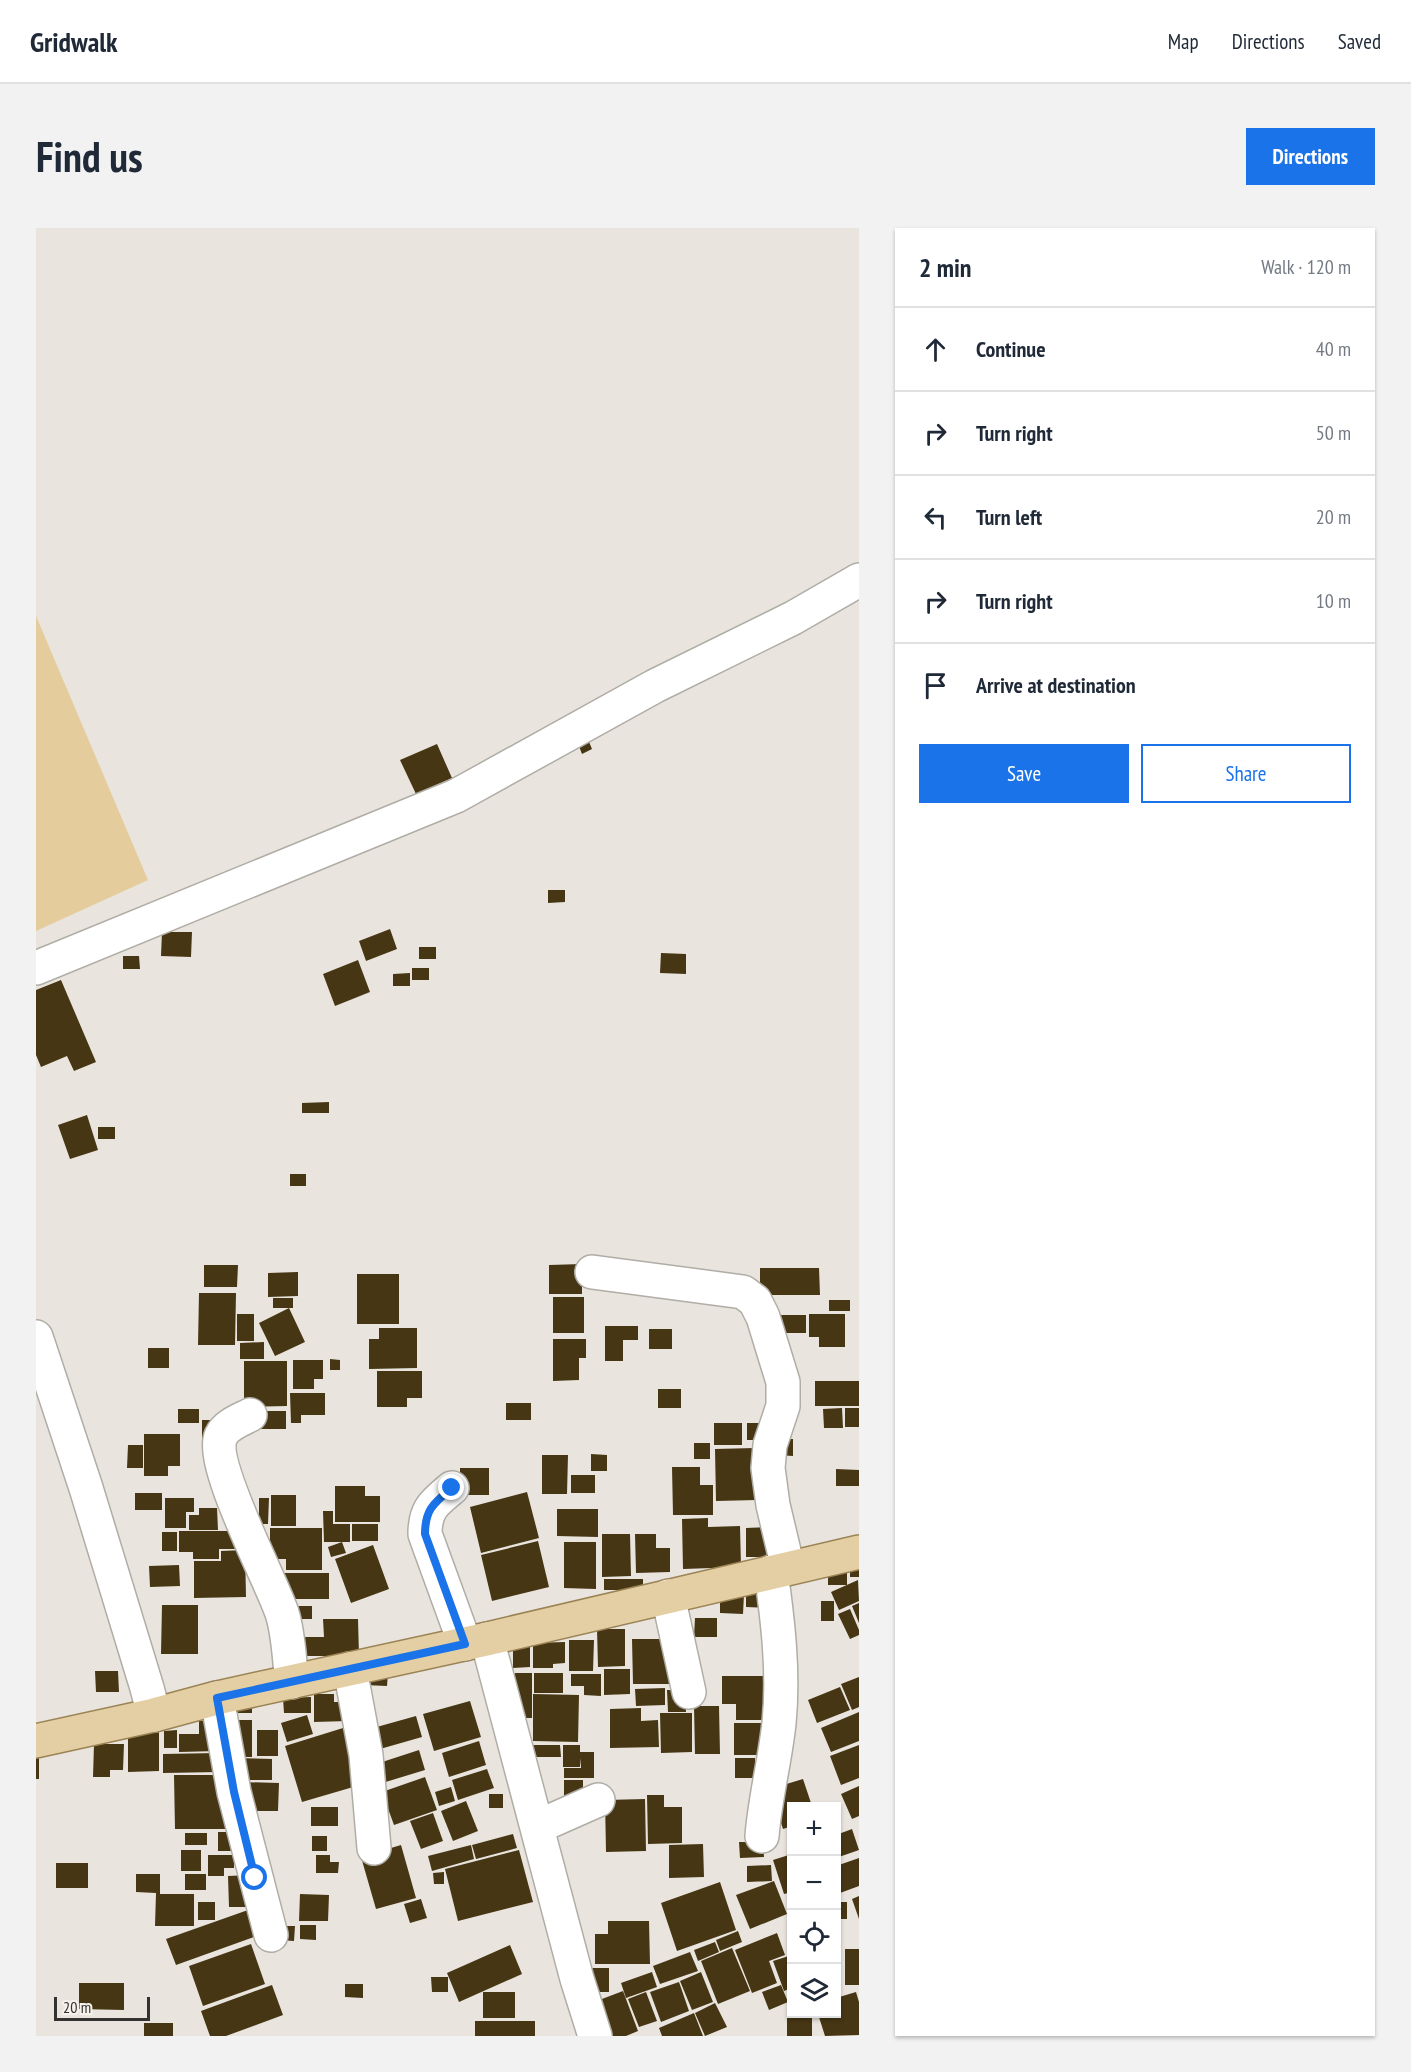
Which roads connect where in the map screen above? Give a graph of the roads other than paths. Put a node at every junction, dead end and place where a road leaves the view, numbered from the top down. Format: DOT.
graph roads {
  1 [pos="859,580"];
  2 [pos="36,968"];
  3 [pos="592,1272"];
  4 [pos="36,1337"];
  5 [pos="250,1415"];
  6 [pos="452,1488"];
  7 [pos="859,1552"];
  8 [pos="779,1570"];
  9 [pos="668,1596"];
  10 [pos="476,1642"];
  11 [pos="350,1669"];
  12 [pos="292,1682"];
  13 [pos="689,1692"];
  14 [pos="217,1698"];
  15 [pos="154,1715"];
  16 [pos="36,1741"];
  17 [pos="598,1800"];
  18 [pos="537,1827"];
  19 [pos="762,1836"];
  20 [pos="374,1848"];
  21 [pos="271,1935"];
  22 [pos="595,2036"];
  1 -- 2 [label="street"];
  3 -- 8 [label="street"];
  4 -- 15 [label="street"];
  5 -- 12 [label="street"];
  6 -- 10 [label="street"];
  7 -- 8 [label="main road"];
  8 -- 9 [label="main road"];
  8 -- 19 [label="street"];
  9 -- 10 [label="main road"];
  9 -- 13 [label="street"];
  10 -- 11 [label="main road"];
  10 -- 18 [label="street"];
  11 -- 12 [label="main road"];
  11 -- 20 [label="street"];
  12 -- 14 [label="main road"];
  14 -- 15 [label="main road"];
  14 -- 21 [label="street"];
  15 -- 16 [label="main road"];
  17 -- 18 [label="street"];
  18 -- 22 [label="street"];
}
